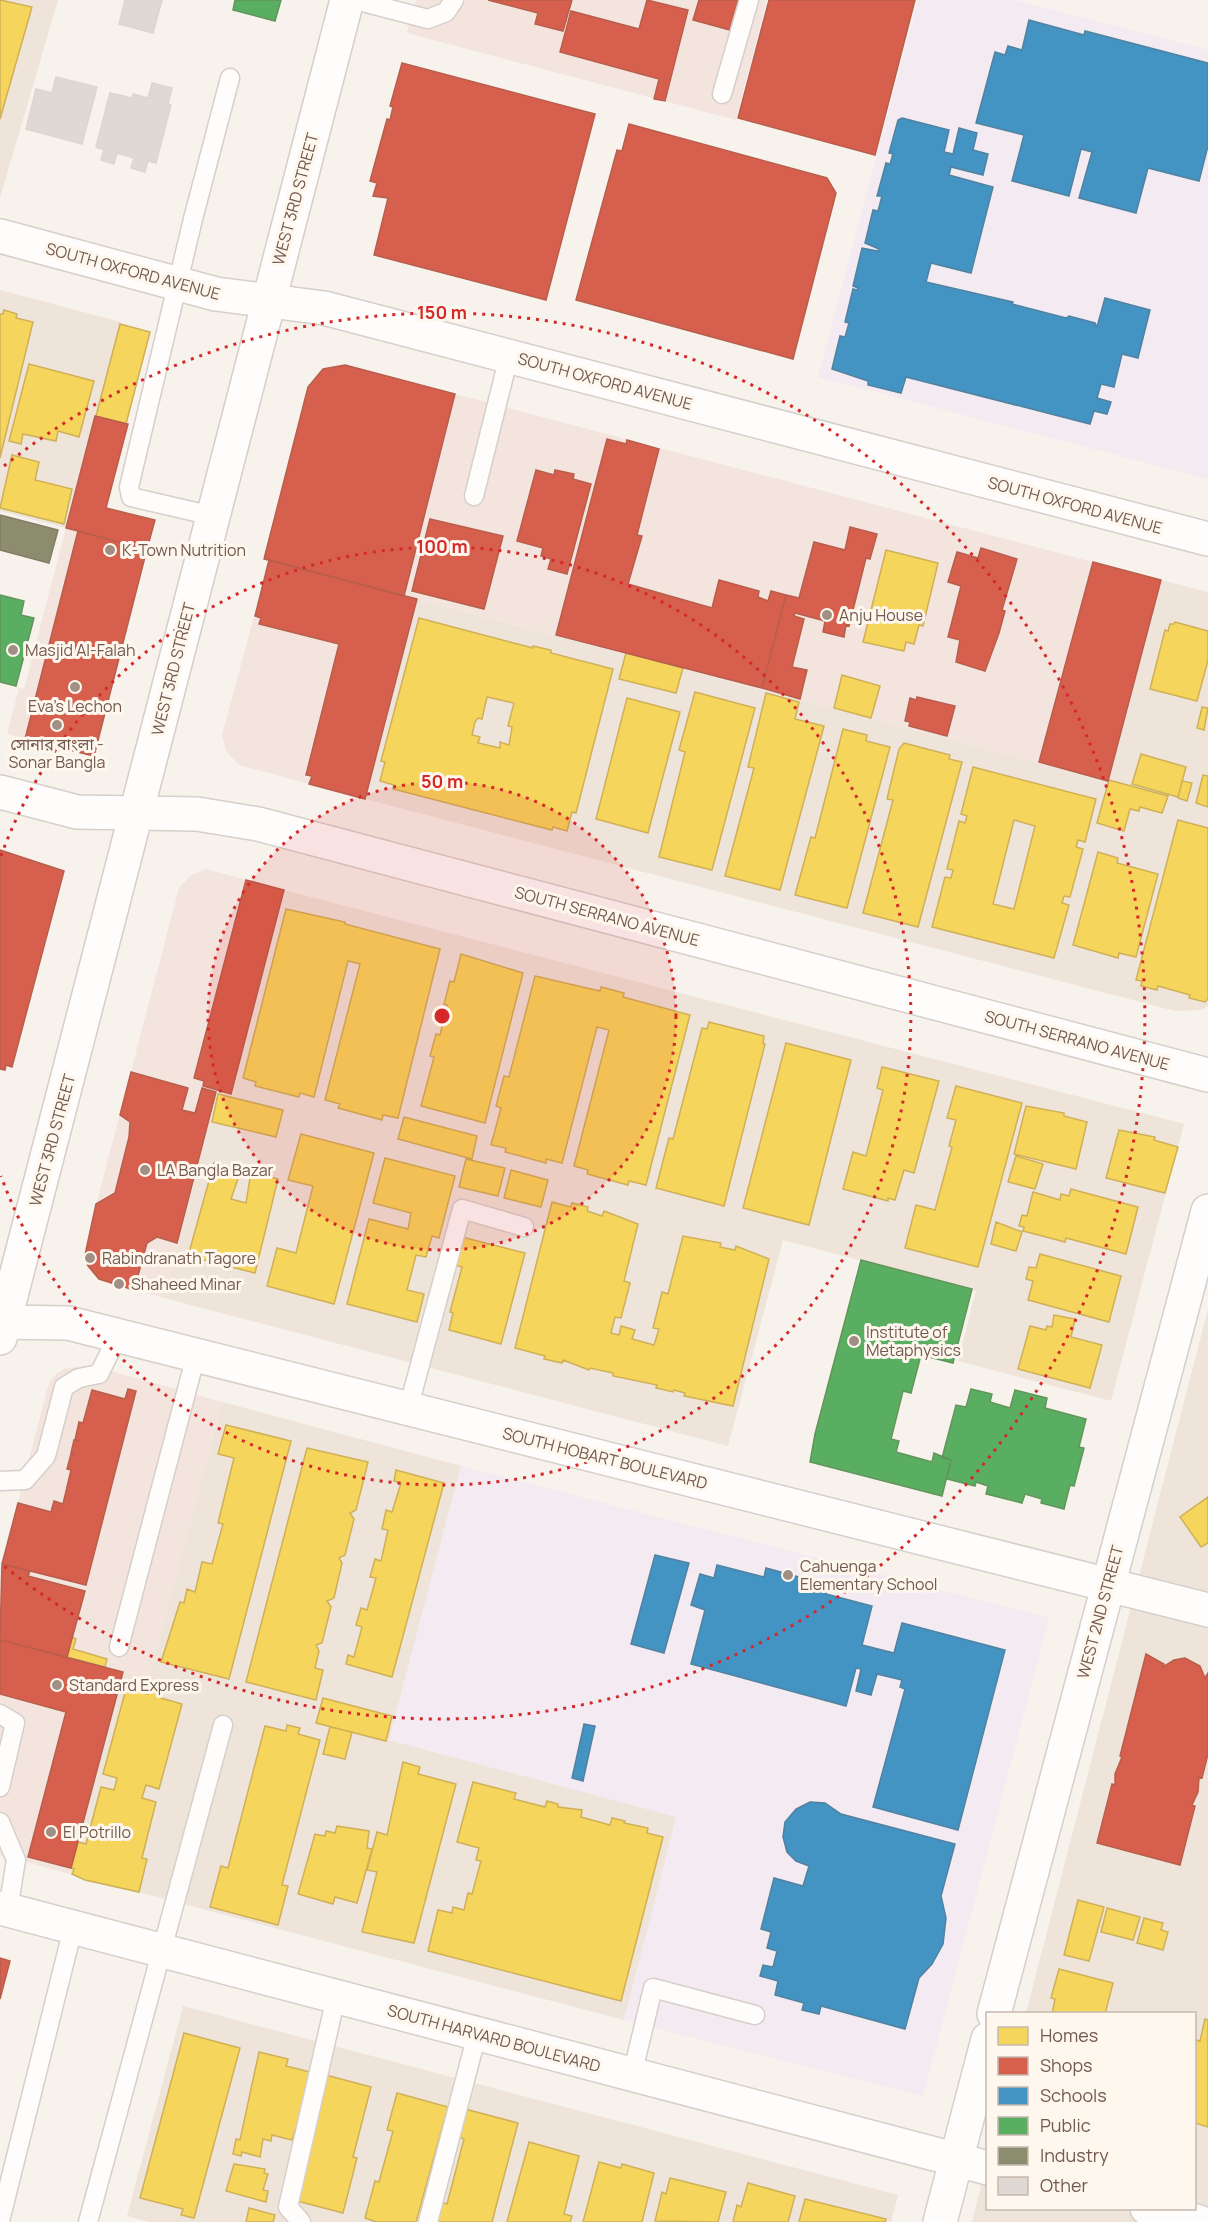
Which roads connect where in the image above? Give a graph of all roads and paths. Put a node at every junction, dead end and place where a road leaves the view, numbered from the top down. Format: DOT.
graph roads {
  1 [pos="347,0"];
  2 [pos="355,0"];
  3 [pos="454,0"];
  4 [pos="749,0"];
  5 [pos="230,78"];
  6 [pos="722,94"];
  7 [pos="0,236"];
  8 [pos="178,284"];
  9 [pos="269,301"];
  10 [pos="509,356"];
  11 [pos="474,496"];
  12 [pos="213,516"];
  13 [pos="1208,539"];
  14 [pos="0,792"];
  15 [pos="136,815"];
  16 [pos="1208,1075"];
  17 [pos="1208,1211"];
  18 [pos="524,1227"];
  19 [pos="1,1327"];
  20 [pos="118,1336"];
  21 [pos="196,1355"];
  22 [pos="408,1408"];
  23 [pos="0,1480"];
  24 [pos="1107,1583"];
  25 [pos="1208,1610"];
  26 [pos="119,1647"];
  27 [pos="0,1714"];
  28 [pos="223,1725"];
  29 [pos="0,1787"];
  30 [pos="0,1822"];
  31 [pos="4,1910"];
  32 [pos="70,1940"];
  33 [pos="163,1951"];
  34 [pos="336,1997"];
  35 [pos="994,2012"];
  36 [pos="755,2015"];
  37 [pos="477,2034"];
  38 [pos="986,2043"];
  39 [pos="632,2075"];
  40 [pos="956,2160"];
  41 [pos="986,2168"];
  42 [pos="1154,2210"];
  43 [pos="0,2221"];
  44 [pos="88,2222"];
  45 [pos="300,2222"];
  46 [pos="428,2222"];
  47 [pos="940,2222"];
  48 [pos="1199,2222"];
  1 -- 9 [label="street, WEST 3RD STREET"];
  2 -- 3 [label="lane"];
  4 -- 6 [label="lane"];
  5 -- 8 [label="lane"];
  7 -- 8 [label="street, SOUTH OXFORD AVENUE"];
  8 -- 9 [label="street, SOUTH OXFORD AVENUE"];
  8 -- 12 [label="lane"];
  9 -- 10 [label="street, SOUTH OXFORD AVENUE"];
  9 -- 12 [label="street, WEST 3RD STREET"];
  10 -- 11 [label="lane"];
  10 -- 13 [label="street, SOUTH OXFORD AVENUE"];
  12 -- 15 [label="street, WEST 3RD STREET"];
  14 -- 15 [label="street, SOUTH SERRANO AVENUE"];
  15 -- 16 [label="street, SOUTH SERRANO AVENUE"];
  15 -- 19 [label="street, WEST 3RD STREET"];
  17 -- 24 [label="street, WEST 2ND STREET"];
  18 -- 22 [label="lane"];
  19 -- 20 [label="street, SOUTH HOBART BOULEVARD"];
  20 -- 21 [label="street, SOUTH HOBART BOULEVARD"];
  20 -- 23 [label="lane"];
  21 -- 22 [label="street, SOUTH HOBART BOULEVARD"];
  21 -- 26 [label="lane"];
  22 -- 24 [label="street, SOUTH HOBART BOULEVARD"];
  24 -- 25 [label="street, SOUTH HOBART BOULEVARD"];
  24 -- 35 [label="street, WEST 2ND STREET"];
  27 -- 29 [label="lane"];
  28 -- 33 [label="lane"];
  30 -- 31 [label="lane"];
  31 -- 32 [label="street, SOUTH HARVARD BOULEVARD"];
  32 -- 33 [label="street, SOUTH HARVARD BOULEVARD"];
  32 -- 43 [label="lane"];
  33 -- 34 [label="street, SOUTH HARVARD BOULEVARD"];
  33 -- 44 [label="lane"];
  34 -- 37 [label="street, SOUTH HARVARD BOULEVARD"];
  34 -- 45 [label="lane"];
  36 -- 39 [label="lane"];
  37 -- 39 [label="street, SOUTH HARVARD BOULEVARD"];
  37 -- 46 [label="lane"];
  38 -- 40 [label="street"];
  39 -- 40 [label="street, SOUTH HARVARD BOULEVARD"];
  40 -- 41 [label="street, SOUTH HARVARD BOULEVARD"];
  40 -- 47 [label="street"];
  42 -- 48 [label="street"];
}
